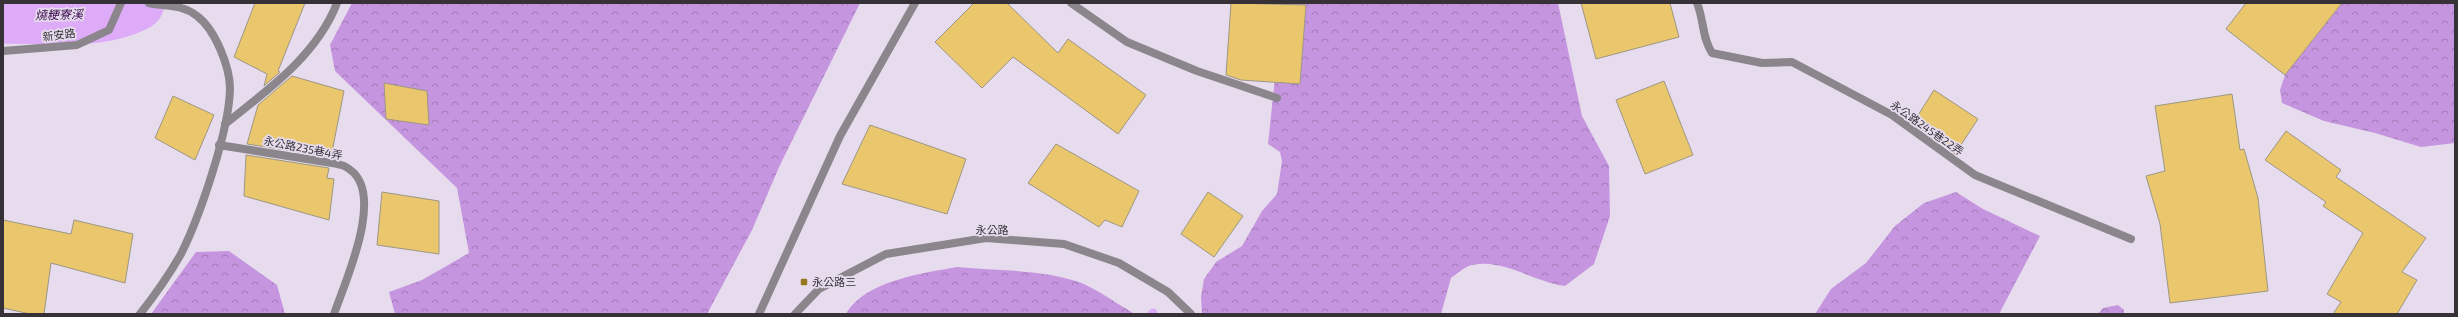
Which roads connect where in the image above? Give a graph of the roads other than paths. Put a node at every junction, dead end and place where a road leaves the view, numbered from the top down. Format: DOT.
graph roads {
  1 [pos="121,3"];
  2 [pos="149,3"];
  3 [pos="337,3"];
  4 [pos="915,3"];
  5 [pos="1071,3"];
  6 [pos="1697,3"];
  7 [pos="3,51"];
  8 [pos="1277,98"];
  9 [pos="225,124"];
  10 [pos="219,145"];
  11 [pos="2131,239"];
  12 [pos="140,314"];
  13 [pos="334,314"];
  14 [pos="759,314"];
  15 [pos="795,314"];
  16 [pos="1190,314"];
  1 -- 7 [label="street, 新安路"];
  2 -- 9 [label="street"];
  3 -- 9 [label="street"];
  4 -- 14 [label="street"];
  5 -- 8 [label="street"];
  6 -- 11 [label="street, 永公路245巷22弄"];
  9 -- 10 [label="street"];
  10 -- 12 [label="street"];
  10 -- 13 [label="street, 永公路235巷4弄"];
  15 -- 16 [label="street, 永公路"];
}
